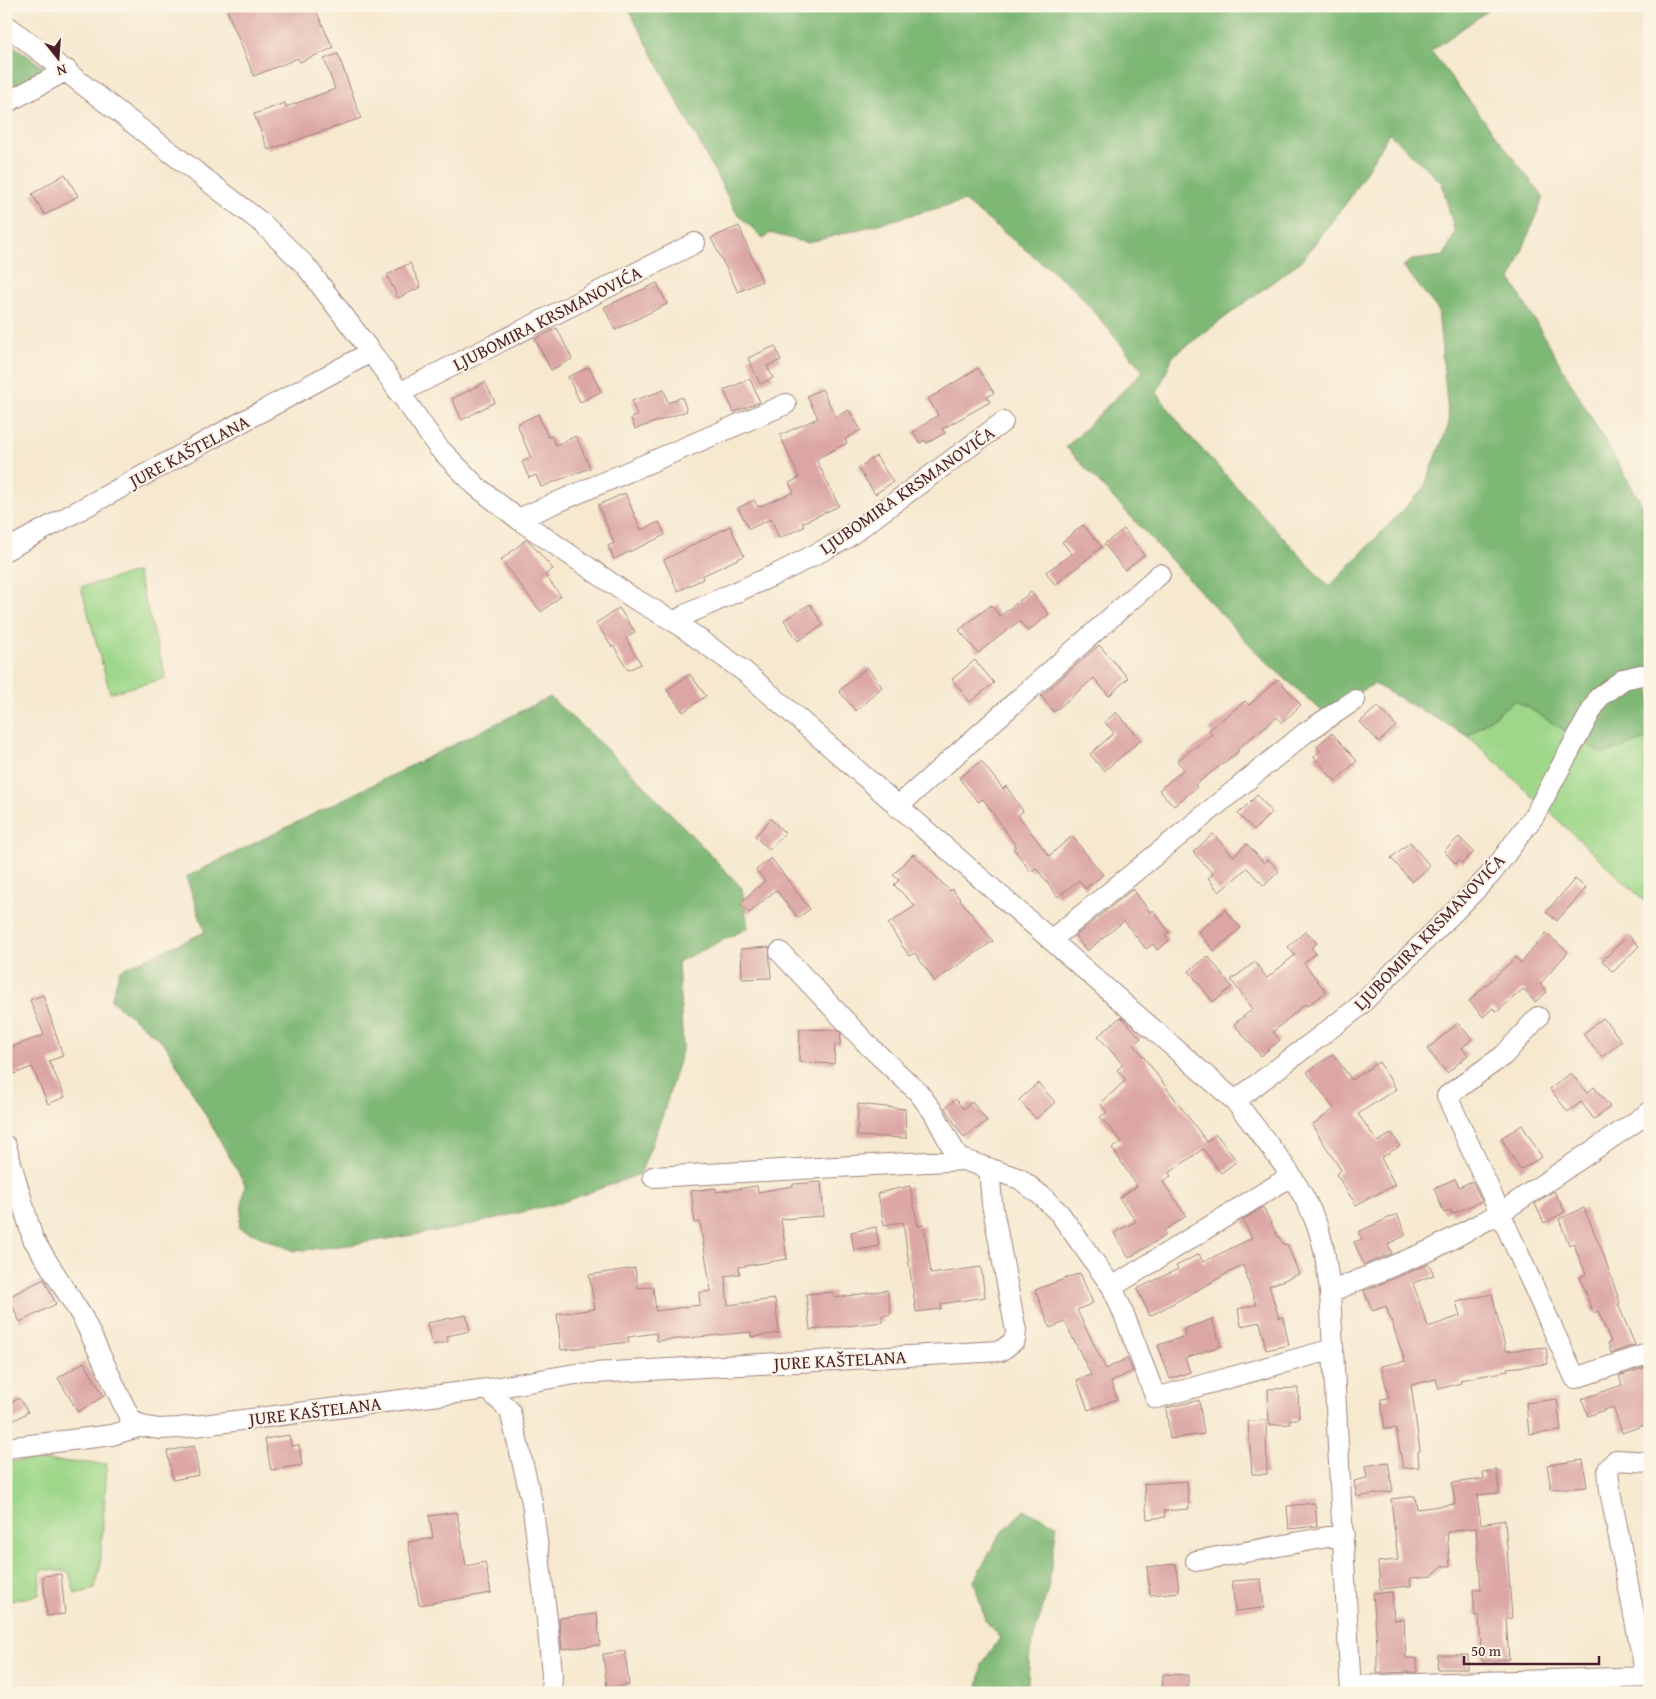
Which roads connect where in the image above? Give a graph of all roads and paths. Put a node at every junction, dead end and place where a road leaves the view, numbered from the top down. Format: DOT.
graph roads {
  1 [pos="6,25"];
  2 [pos="68,70"];
  3 [pos="6,103"];
  4 [pos="695,243"];
  5 [pos="371,352"];
  6 [pos="399,393"];
  7 [pos="786,404"];
  8 [pos="1002,422"];
  9 [pos="518,519"];
  10 [pos="6,550"];
  11 [pos="1160,574"];
  12 [pos="675,622"];
  13 [pos="1650,676"];
  14 [pos="1355,700"];
  15 [pos="897,807"];
  16 [pos="1051,940"];
  17 [pos="780,952"];
  18 [pos="1538,1017"];
  19 [pos="1235,1102"];
  20 [pos="1650,1112"];
  21 [pos="6,1146"];
  22 [pos="959,1160"];
  23 [pos="989,1168"];
  24 [pos="1291,1176"];
  25 [pos="653,1177"];
  26 [pos="1500,1213"];
  27 [pos="1112,1288"];
  28 [pos="1330,1292"];
  29 [pos="1333,1349"];
  30 [pos="1650,1352"];
  31 [pos="523,1382"];
  32 [pos="488,1389"];
  33 [pos="510,1411"];
  34 [pos="142,1426"];
  35 [pos="6,1448"];
  36 [pos="1650,1462"];
  37 [pos="1344,1534"];
  38 [pos="1196,1560"];
  39 [pos="1648,1677"];
  40 [pos="1351,1689"];
  41 [pos="551,1693"];
  1 -- 2 [label="street"];
  2 -- 3 [label="street"];
  2 -- 5 [label="street"];
  4 -- 6 [label="street, LJUBOMIRA KRSMANOVIĆA"];
  5 -- 6 [label="street"];
  5 -- 10 [label="street, JURE KAŠTELANA"];
  6 -- 9 [label="street"];
  7 -- 9 [label="street"];
  8 -- 12 [label="street, LJUBOMIRA KRSMANOVIĆA"];
  9 -- 12 [label="street"];
  11 -- 15 [label="street"];
  12 -- 15 [label="street"];
  13 -- 19 [label="street, LJUBOMIRA KRSMANOVIĆA"];
  14 -- 16 [label="street"];
  15 -- 16 [label="street"];
  16 -- 19 [label="street"];
  17 -- 22 [label="street"];
  18 -- 26 [label="street"];
  19 -- 24 [label="street"];
  20 -- 26 [label="street"];
  21 -- 34 [label="street"];
  22 -- 23 [label="street"];
  22 -- 25 [label="street"];
  23 -- 27 [label="street"];
  23 -- 31 [label="street, JURE KAŠTELANA"];
  24 -- 27 [label="street"];
  24 -- 28 [label="street"];
  26 -- 28 [label="street"];
  26 -- 30 [label="street"];
  27 -- 29 [label="street"];
  28 -- 29 [label="street"];
  29 -- 37 [label="street"];
  31 -- 32 [label="street, JURE KAŠTELANA"];
  31 -- 33 [label="street"];
  32 -- 33 [label="street"];
  32 -- 34 [label="street, JURE KAŠTELANA"];
  33 -- 41 [label="street"];
  34 -- 35 [label="street, JURE KAŠTELANA"];
  36 -- 39 [label="street"];
  37 -- 38 [label="street"];
  37 -- 40 [label="street"];
  39 -- 40 [label="street"];
}
